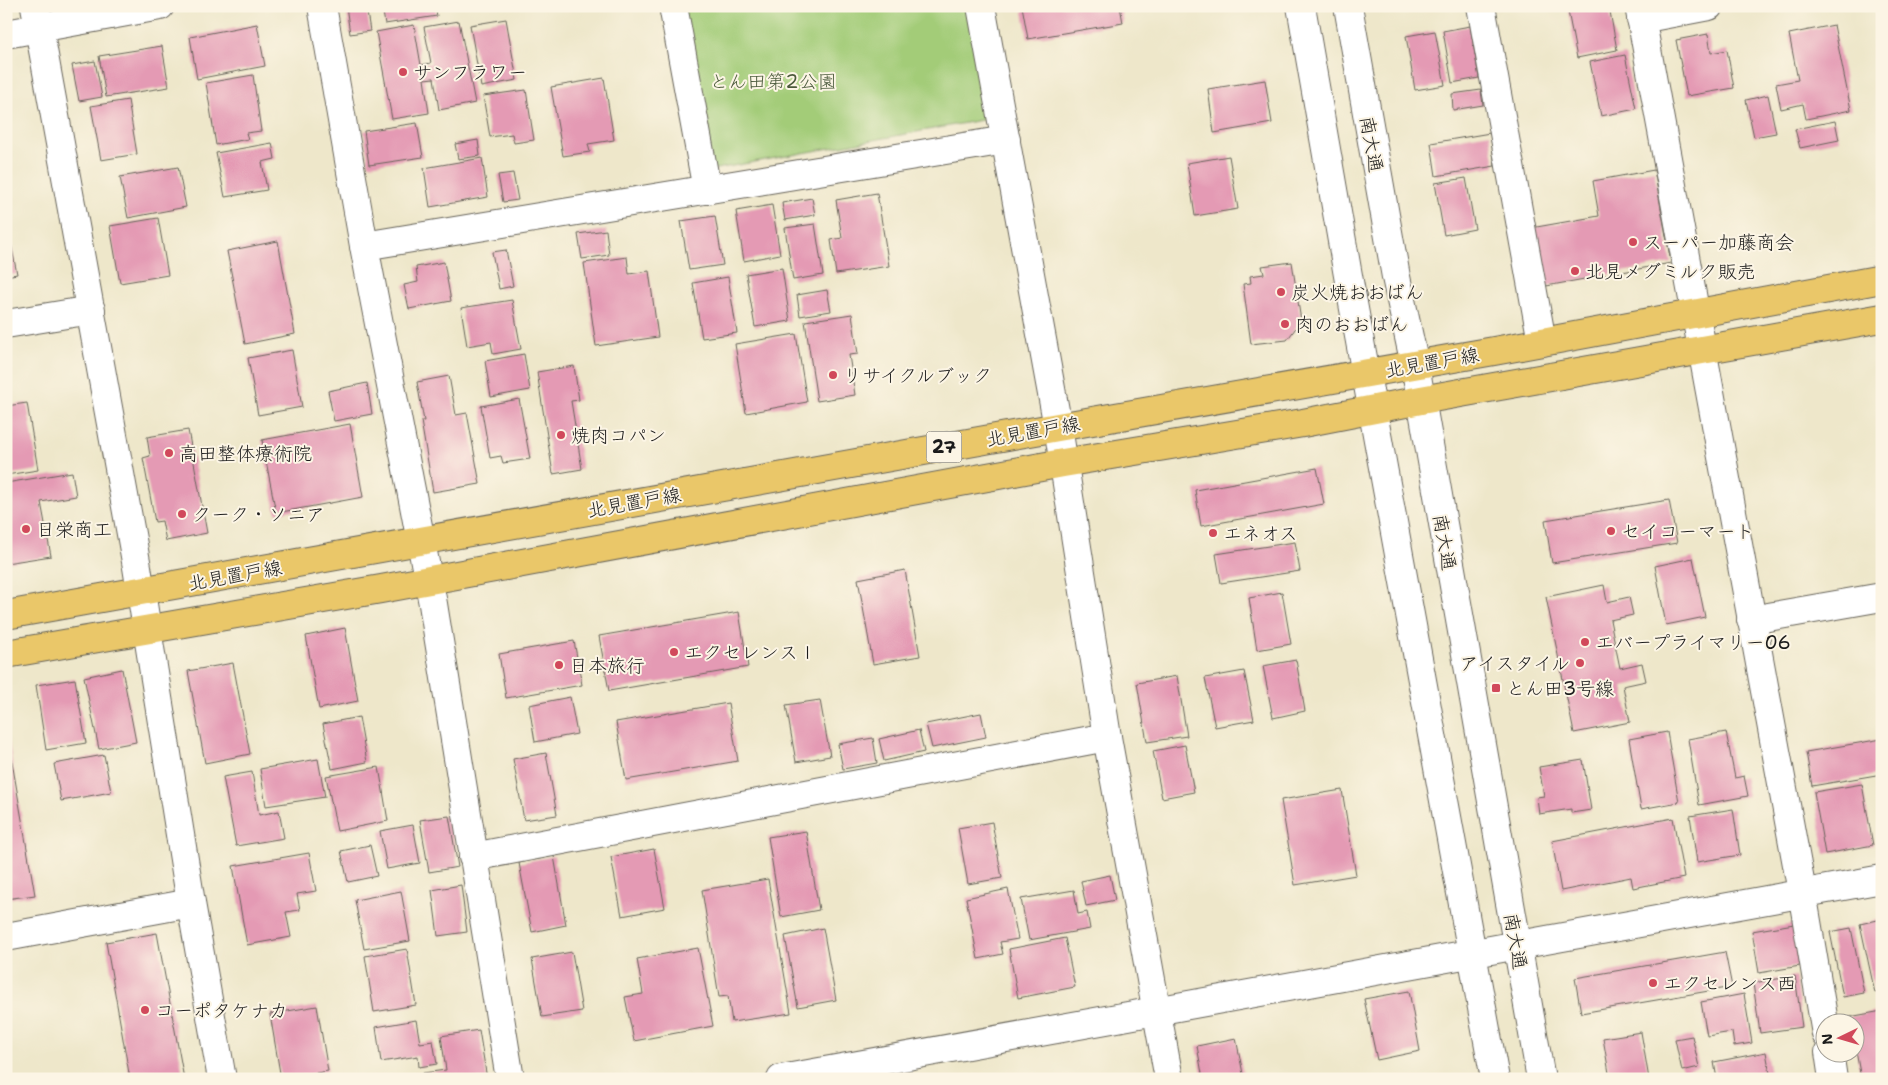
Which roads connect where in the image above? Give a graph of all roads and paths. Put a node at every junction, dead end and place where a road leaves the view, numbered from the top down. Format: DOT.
graph roads {
  1 [pos="160,6"];
  2 [pos="322,6"];
  3 [pos="673,6"];
  4 [pos="981,6"];
  5 [pos="1301,6"];
  6 [pos="1348,6"];
  7 [pos="1481,6"];
  8 [pos="1709,6"];
  9 [pos="1640,12"];
  10 [pos="37,17"];
  11 [pos="6,34"];
  12 [pos="1006,140"];
  13 [pos="706,190"];
  14 [pos="364,246"];
  15 [pos="1882,279"];
  16 [pos="91,310"];
  17 [pos="1697,314"];
  18 [pos="1882,318"];
  19 [pos="6,324"];
  20 [pos="1542,342"];
  21 [pos="1703,351"];
  22 [pos="1415,365"];
  23 [pos="1367,374"];
  24 [pos="1421,400"];
  25 [pos="1373,410"];
  26 [pos="1058,426"];
  27 [pos="1063,463"];
  28 [pos="420,540"];
  29 [pos="428,580"];
  30 [pos="141,592"];
  31 [pos="1882,597"];
  32 [pos="6,616"];
  33 [pos="1751,620"];
  34 [pos="148,630"];
  35 [pos="6,654"];
  36 [pos="1107,737"];
  37 [pos="473,857"];
  38 [pos="1882,879"];
  39 [pos="1802,892"];
  40 [pos="191,903"];
  41 [pos="6,937"];
  42 [pos="1517,944"];
  43 [pos="1472,953"];
  44 [pos="1157,1010"];
  45 [pos="1822,1012"];
  46 [pos="1830,1062"];
  47 [pos="222,1079"];
  48 [pos="510,1079"];
  49 [pos="781,1079"];
  50 [pos="1169,1079"];
  51 [pos="1494,1079"];
  52 [pos="1541,1079"];
  53 [pos="1833,1079"];
  1 -- 10 [label="street"];
  2 -- 14 [label="street"];
  3 -- 13 [label="street"];
  4 -- 12 [label="street"];
  5 -- 23 [label="street"];
  6 -- 22 [label="street, 南大通"];
  7 -- 20 [label="street"];
  8 -- 9 [label="street"];
  9 -- 17 [label="street"];
  10 -- 11 [label="street"];
  10 -- 16 [label="street"];
  12 -- 13 [label="street"];
  12 -- 26 [label="street"];
  13 -- 14 [label="street"];
  14 -- 28 [label="street"];
  15 -- 17 [label="main road, 北見置戸線 / 27"];
  16 -- 19 [label="street"];
  16 -- 30 [label="street"];
  17 -- 20 [label="main road, 北見置戸線 / 27"];
  17 -- 21 [label="street"];
  18 -- 21 [label="main road, 北見置戸線 / 27"];
  20 -- 22 [label="main road, 北見置戸線 / 27"];
  21 -- 24 [label="main road, 北見置戸線 / 27"];
  21 -- 33 [label="street"];
  22 -- 23 [label="main road, 北見置戸線 / 27"];
  22 -- 24 [label="street, 南大通"];
  23 -- 25 [label="street"];
  23 -- 26 [label="main road, 北見置戸線 / 27"];
  24 -- 25 [label="main road, 北見置戸線 / 27"];
  24 -- 42 [label="street, 南大通"];
  25 -- 27 [label="main road, 北見置戸線 / 27"];
  25 -- 43 [label="street"];
  26 -- 27 [label="street"];
  26 -- 28 [label="main road, 北見置戸線 / 27"];
  27 -- 29 [label="main road, 北見置戸線 / 27"];
  27 -- 36 [label="street"];
  28 -- 29 [label="street"];
  28 -- 30 [label="main road, 北見置戸線 / 27"];
  29 -- 34 [label="main road, 北見置戸線 / 27"];
  29 -- 37 [label="street"];
  30 -- 32 [label="main road, 北見置戸線 / 27"];
  30 -- 34 [label="street"];
  31 -- 33 [label="street"];
  33 -- 39 [label="street"];
  34 -- 35 [label="main road, 北見置戸線 / 27"];
  34 -- 40 [label="street"];
  36 -- 37 [label="street"];
  36 -- 44 [label="street"];
  37 -- 48 [label="street"];
  38 -- 39 [label="street"];
  39 -- 42 [label="street"];
  39 -- 45 [label="street"];
  40 -- 41 [label="street"];
  40 -- 47 [label="street"];
  42 -- 43 [label="street"];
  42 -- 52 [label="street, 南大通"];
  43 -- 44 [label="street"];
  43 -- 51 [label="street"];
  44 -- 49 [label="street"];
  44 -- 50 [label="street"];
  46 -- 53 [label="street"];
}
